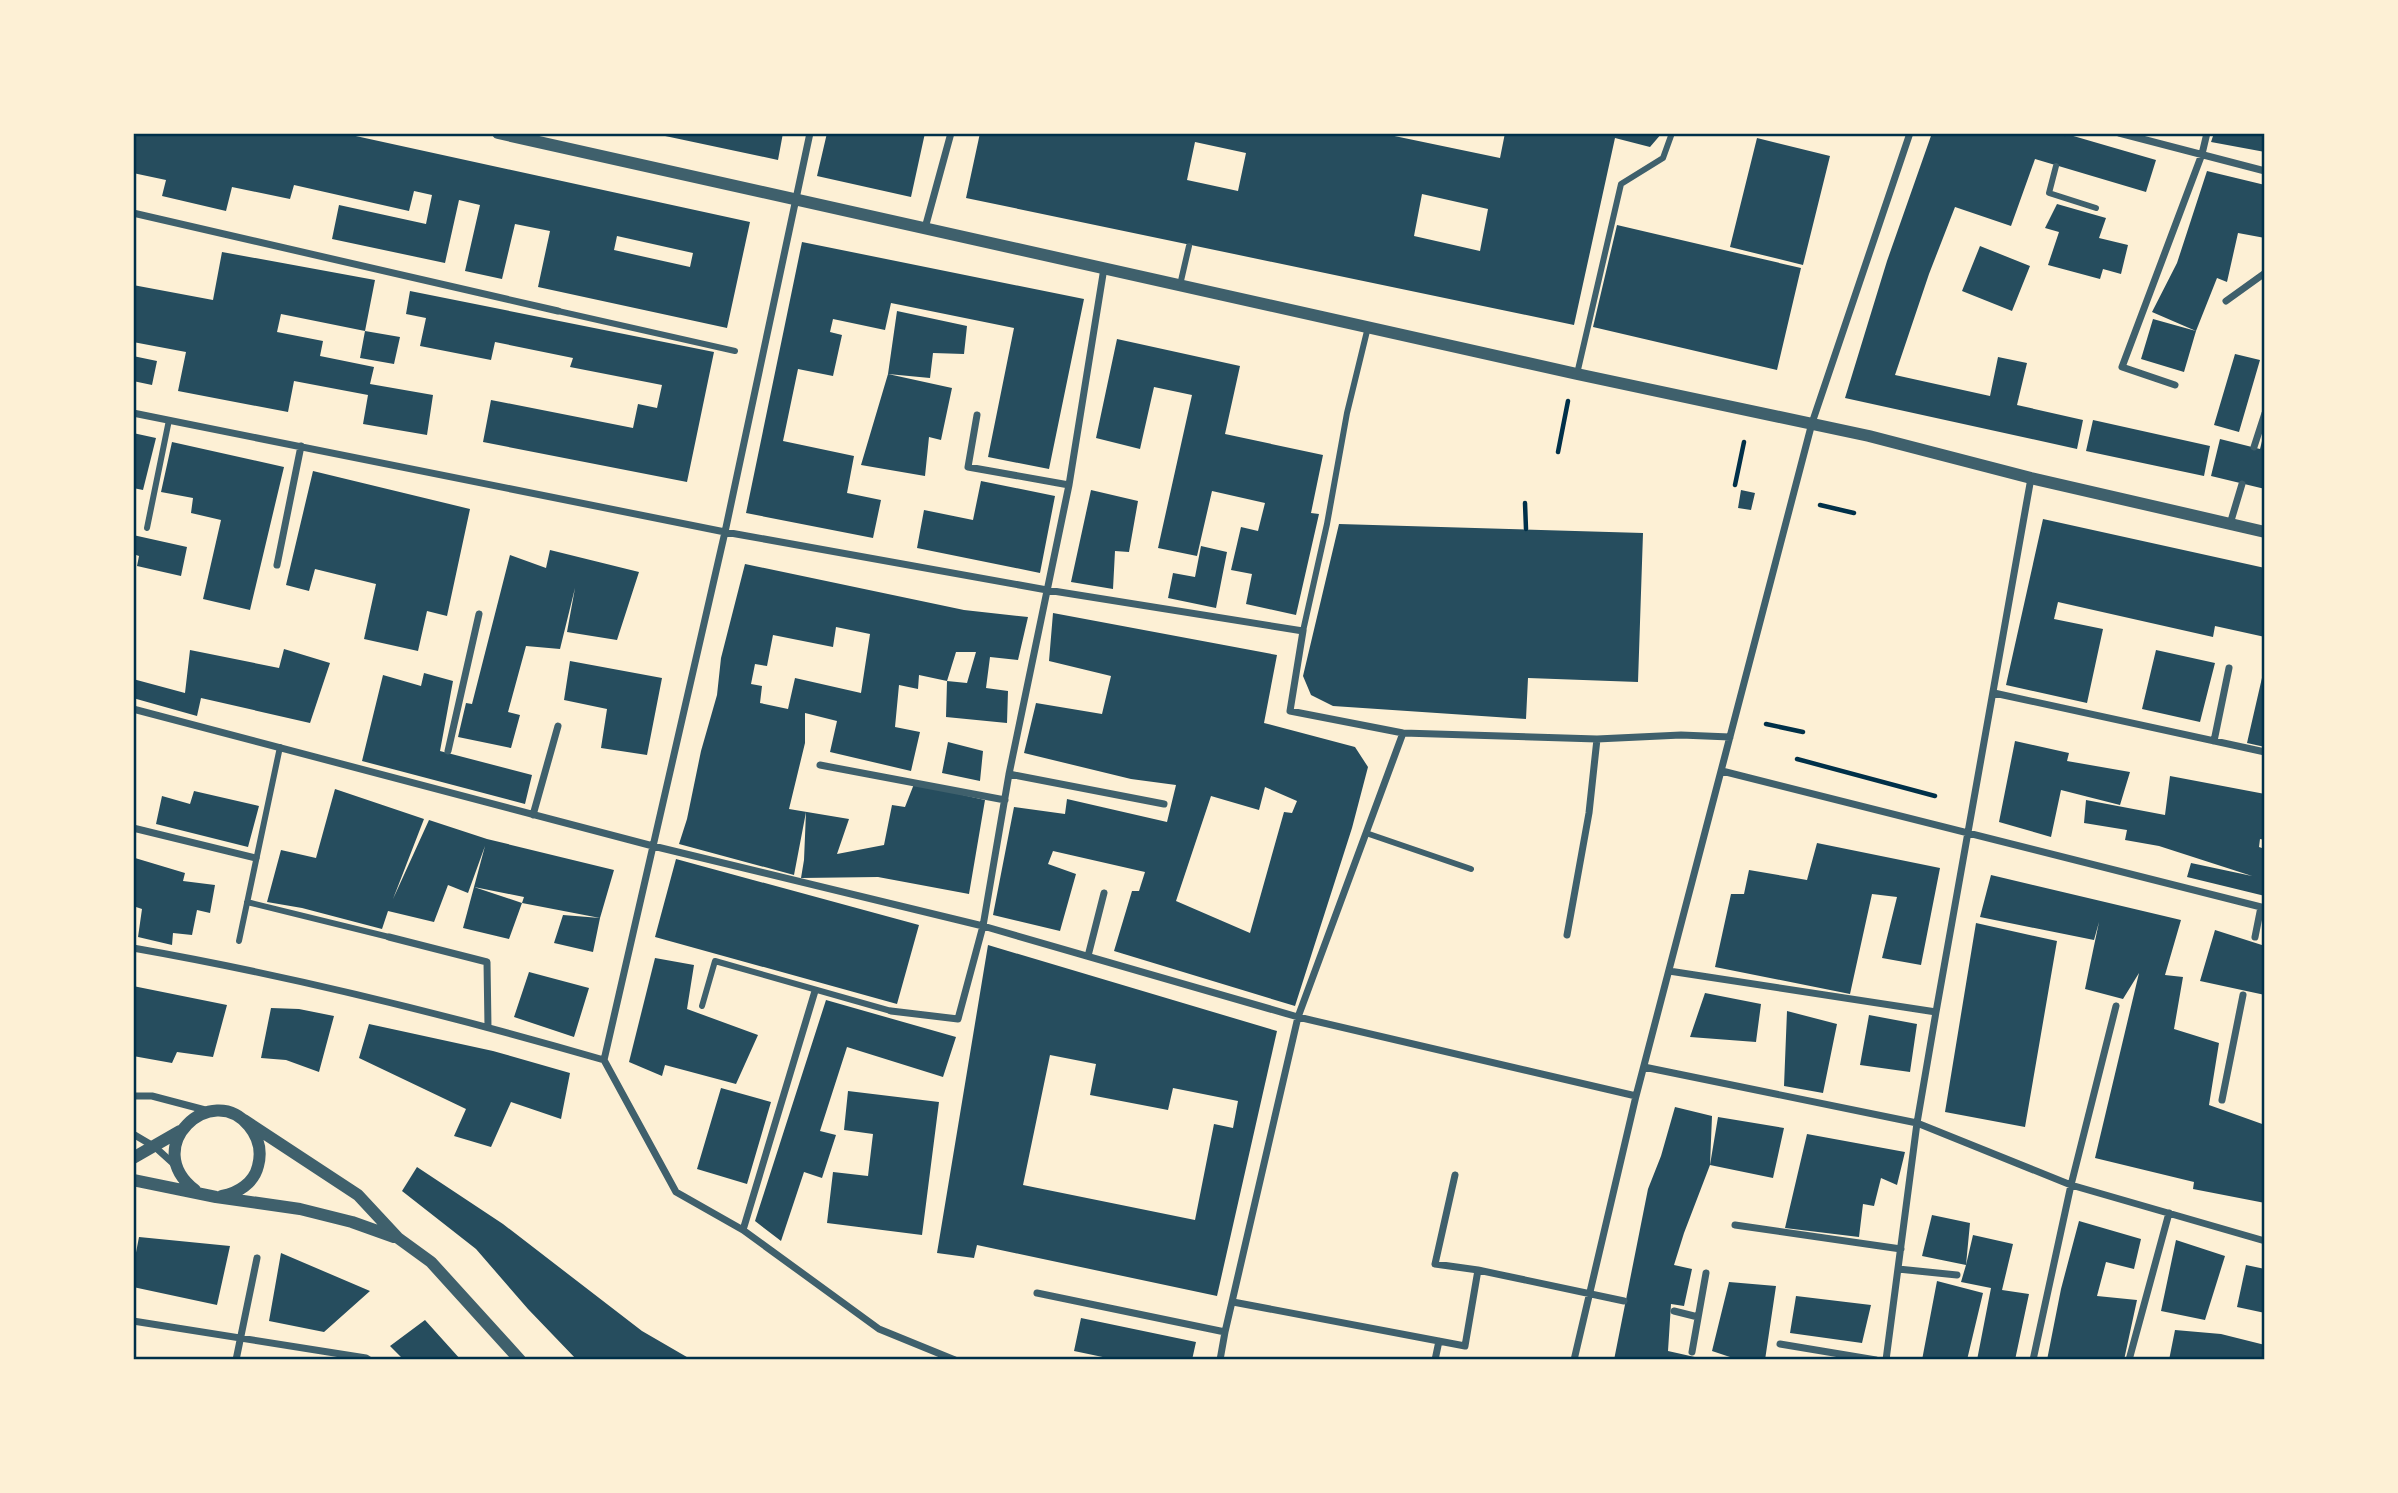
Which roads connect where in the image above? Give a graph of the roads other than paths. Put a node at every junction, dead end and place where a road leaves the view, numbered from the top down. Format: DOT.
graph roads {
  1 [pos="498,133"];
  2 [pos="810,133"];
  3 [pos="951,133"];
  4 [pos="1672,133"];
  5 [pos="1910,133"];
  6 [pos="2119,133"];
  7 [pos="2207,133"];
  8 [pos="538,137"];
  9 [pos="2202,155"];
  10 [pos="2056,166"];
  11 [pos="2265,171"];
  12 [pos="796,199"];
  13 [pos="2096,208"];
  14 [pos="133,213"];
  15 [pos="925,228"];
  16 [pos="1189,246"];
  17 [pos="1104,268"];
  18 [pos="2265,273"];
  19 [pos="1180,285"];
  20 [pos="2226,300"];
  21 [pos="558,311"];
  22 [pos="1368,327"];
  23 [pos="735,351"];
  24 [pos="1577,374"];
  25 [pos="2175,385"];
  26 [pos="133,413"];
  27 [pos="2265,413"];
  28 [pos="977,415"];
  29 [pos="169,420"];
  30 [pos="1812,424"];
  31 [pos="301,446"];
  32 [pos="2254,447"];
  33 [pos="2031,478"];
  34 [pos="2242,484"];
  35 [pos="1069,485"];
  36 [pos="2230,524"];
  37 [pos="147,528"];
  38 [pos="725,531"];
  39 [pos="2265,532"];
  40 [pos="278,565"];
  41 [pos="1047,590"];
  42 [pos="479,614"];
  43 [pos="1303,631"];
  44 [pos="2230,668"];
  45 [pos="1994,693"];
  46 [pos="133,709"];
  47 [pos="558,726"];
  48 [pos="1403,733"];
  49 [pos="1730,737"];
  50 [pos="1597,739"];
  51 [pos="2214,741"];
  52 [pos="280,747"];
  53 [pos="448,751"];
  54 [pos="2265,752"];
  55 [pos="820,765"];
  56 [pos="1721,771"];
  57 [pos="1009,774"];
  58 [pos="1005,800"];
  59 [pos="1164,804"];
  60 [pos="533,815"];
  61 [pos="133,828"];
  62 [pos="1366,833"];
  63 [pos="1967,834"];
  64 [pos="653,846"];
  65 [pos="256,858"];
  66 [pos="1471,869"];
  67 [pos="1104,893"];
  68 [pos="247,902"];
  69 [pos="2263,907"];
  70 [pos="983,926"];
  71 [pos="1567,935"];
  72 [pos="389,937"];
  73 [pos="2255,937"];
  74 [pos="239,941"];
  75 [pos="133,948"];
  76 [pos="1088,956"];
  77 [pos="1669,971"];
  78 [pos="815,990"];
  79 [pos="2243,995"];
  80 [pos="702,1006"];
  81 [pos="2116,1006"];
  82 [pos="891,1012"];
  83 [pos="1936,1012"];
  84 [pos="1298,1017"];
  85 [pos="488,1027"];
  86 [pos="604,1060"];
  87 [pos="1644,1067"];
  88 [pos="133,1096"];
  89 [pos="1636,1096"];
  90 [pos="2222,1100"];
  91 [pos="210,1111"];
  92 [pos="244,1120"];
  93 [pos="1917,1123"];
  94 [pos="180,1131"];
  95 [pos="133,1134"];
  96 [pos="155,1147"];
  97 [pos="133,1158"];
  98 [pos="176,1166"];
  99 [pos="1455,1175"];
  100 [pos="133,1180"];
  101 [pos="2071,1185"];
  102 [pos="198,1192"];
  103 [pos="216,1197"];
  104 [pos="2169,1213"];
  105 [pos="1735,1225"];
  106 [pos="743,1230"];
  107 [pos="398,1238"];
  108 [pos="2265,1241"];
  109 [pos="1901,1249"];
  110 [pos="257,1258"];
  111 [pos="1898,1269"];
  112 [pos="1478,1270"];
  113 [pos="1706,1273"];
  114 [pos="1957,1275"];
  115 [pos="1037,1293"];
  116 [pos="1589,1294"];
  117 [pos="1233,1301"];
  118 [pos="1624,1301"];
  119 [pos="1674,1311"];
  120 [pos="1698,1317"];
  121 [pos="133,1321"];
  122 [pos="1224,1332"];
  123 [pos="241,1337"];
  124 [pos="1439,1341"];
  125 [pos="1780,1344"];
  126 [pos="1692,1352"];
  127 [pos="236,1360"];
  128 [pos="369,1360"];
  129 [pos="520,1360"];
  130 [pos="955,1360"];
  131 [pos="1220,1360"];
  132 [pos="1436,1360"];
  133 [pos="1574,1360"];
  134 [pos="1876,1360"];
  135 [pos="1886,1360"];
  136 [pos="2033,1360"];
  137 [pos="2129,1360"];
  1 -- 8 [label="street"];
  2 -- 12 [label="street"];
  3 -- 15 [label="street"];
  4 -- 24 [label="street"];
  5 -- 30 [label="street"];
  6 -- 9 [label="street"];
  7 -- 9 [label="street"];
  8 -- 12 [label="street"];
  9 -- 11 [label="street"];
  9 -- 25 [label="street"];
  10 -- 13 [label="street"];
  12 -- 15 [label="street"];
  12 -- 38 [label="street"];
  14 -- 21 [label="street"];
  15 -- 17 [label="street"];
  16 -- 19 [label="street"];
  17 -- 19 [label="street"];
  17 -- 35 [label="street"];
  18 -- 20 [label="street"];
  19 -- 22 [label="street"];
  21 -- 23 [label="street"];
  22 -- 24 [label="street"];
  22 -- 43 [label="street"];
  24 -- 30 [label="street"];
  26 -- 29 [label="street"];
  27 -- 32 [label="street"];
  28 -- 35 [label="street"];
  29 -- 31 [label="street"];
  29 -- 37 [label="street"];
  30 -- 33 [label="street"];
  30 -- 49 [label="street"];
  31 -- 38 [label="street"];
  31 -- 40 [label="street"];
  33 -- 36 [label="street"];
  33 -- 45 [label="street"];
  34 -- 36 [label="street"];
  35 -- 41 [label="street"];
  36 -- 39 [label="street"];
  38 -- 41 [label="street"];
  38 -- 64 [label="street"];
  41 -- 43 [label="street"];
  41 -- 57 [label="street"];
  42 -- 53 [label="street"];
  43 -- 48 [label="street"];
  44 -- 51 [label="street"];
  45 -- 51 [label="street"];
  45 -- 63 [label="street"];
  46 -- 52 [label="street"];
  47 -- 60 [label="street"];
  48 -- 50 [label="street"];
  48 -- 62 [label="street"];
  49 -- 50 [label="street"];
  49 -- 56 [label="street"];
  50 -- 71 [label="street"];
  51 -- 54 [label="street"];
  52 -- 60 [label="street"];
  52 -- 65 [label="street"];
  55 -- 58 [label="street"];
  56 -- 63 [label="street"];
  56 -- 77 [label="street"];
  57 -- 58 [label="street"];
  57 -- 59 [label="street"];
  58 -- 70 [label="street"];
  60 -- 64 [label="street"];
  61 -- 65 [label="street"];
  62 -- 66 [label="street"];
  62 -- 84 [label="street"];
  63 -- 69 [label="street"];
  63 -- 83 [label="street"];
  64 -- 70 [label="street"];
  64 -- 86 [label="street"];
  65 -- 68 [label="street"];
  67 -- 76 [label="street"];
  68 -- 72 [label="street"];
  68 -- 74 [label="street"];
  69 -- 73 [label="street"];
  70 -- 76 [label="street"];
  70 -- 82 [label="street"];
  72 -- 85 [label="street"];
  75 -- 85 [label="street"];
  76 -- 84 [label="street"];
  77 -- 83 [label="street"];
  77 -- 87 [label="street"];
  78 -- 80 [label="street"];
  78 -- 82 [label="street"];
  78 -- 106 [label="street"];
  79 -- 90 [label="street"];
  81 -- 101 [label="street"];
  83 -- 93 [label="street"];
  84 -- 89 [label="street"];
  84 -- 117 [label="street"];
  85 -- 86 [label="street"];
  86 -- 106 [label="street"];
  87 -- 89 [label="street"];
  87 -- 93 [label="street"];
  88 -- 91 [label="street"];
  89 -- 116 [label="street"];
  91 -- 92 [label="street"];
  91 -- 94 [label="street"];
  92 -- 103 [label="street"];
  92 -- 107 [label="street"];
  93 -- 101 [label="street"];
  93 -- 109 [label="street"];
  94 -- 96 [label="street"];
  94 -- 98 [label="street"];
  95 -- 96 [label="street"];
  96 -- 97 [label="street"];
  96 -- 98 [label="street"];
  98 -- 102 [label="street"];
  99 -- 112 [label="street"];
  100 -- 102 [label="street"];
  101 -- 104 [label="street"];
  101 -- 136 [label="street"];
  102 -- 103 [label="street"];
  103 -- 107 [label="street"];
  104 -- 108 [label="street"];
  104 -- 137 [label="street"];
  105 -- 109 [label="street"];
  106 -- 130 [label="street"];
  107 -- 129 [label="street"];
  109 -- 111 [label="street"];
  110 -- 123 [label="street"];
  111 -- 114 [label="street"];
  111 -- 135 [label="street"];
  112 -- 116 [label="street"];
  112 -- 124 [label="street"];
  113 -- 120 [label="street"];
  115 -- 122 [label="street"];
  116 -- 118 [label="street"];
  116 -- 133 [label="street"];
  117 -- 122 [label="street"];
  117 -- 124 [label="street"];
  119 -- 120 [label="street"];
  120 -- 126 [label="street"];
  121 -- 123 [label="street"];
  122 -- 131 [label="street"];
  123 -- 127 [label="street"];
  123 -- 128 [label="street"];
  124 -- 132 [label="street"];
  125 -- 134 [label="street"];
}
